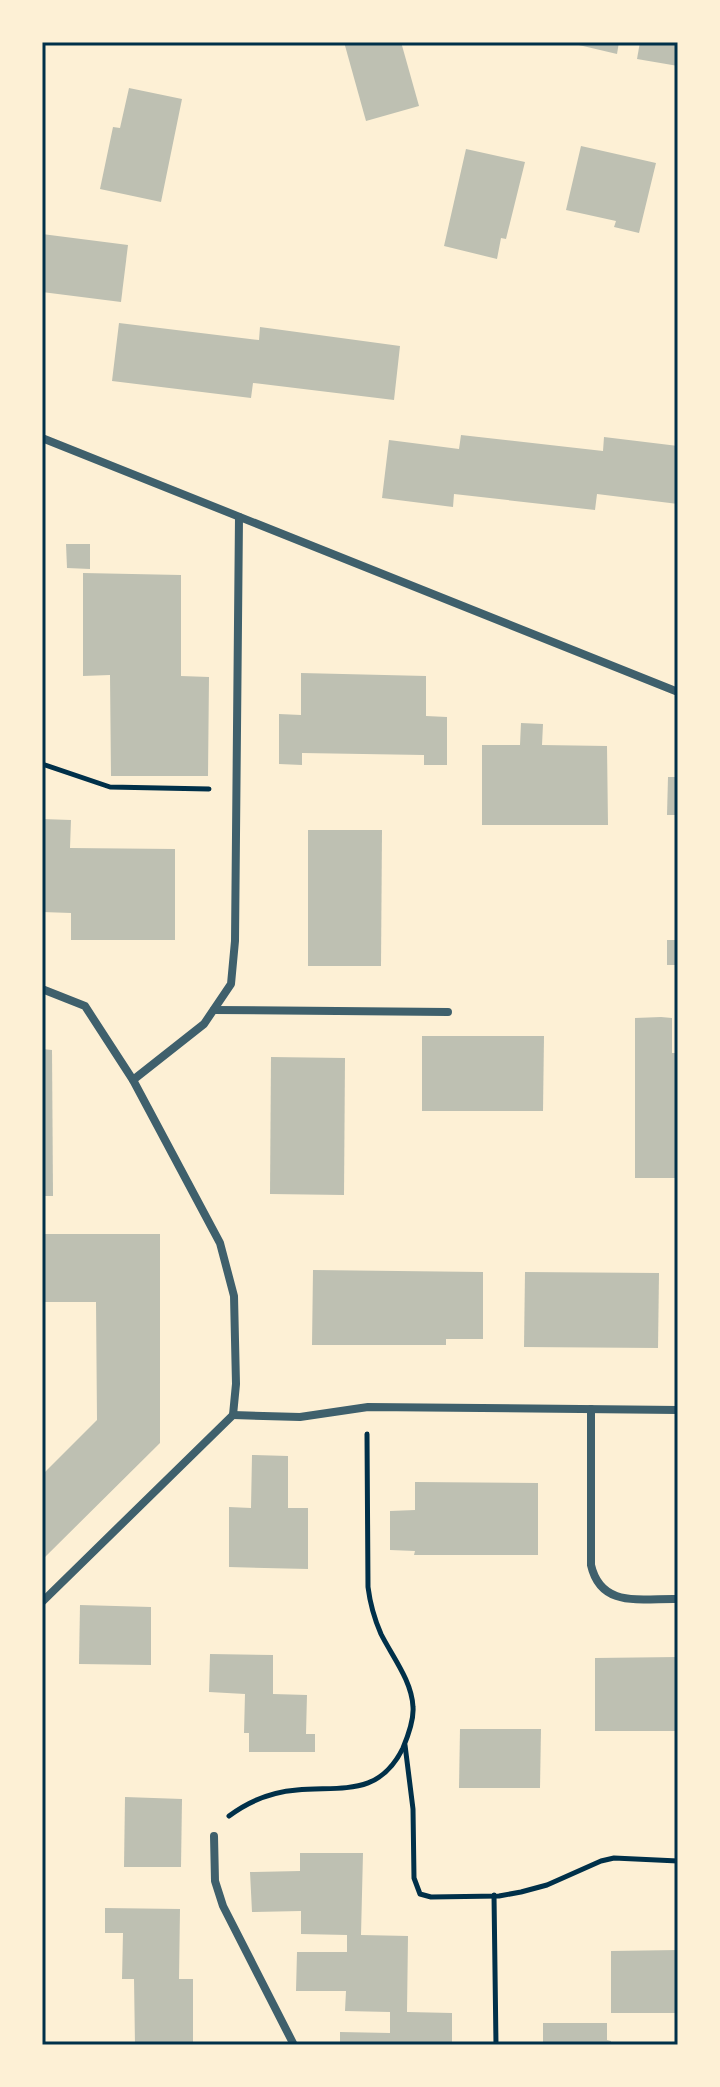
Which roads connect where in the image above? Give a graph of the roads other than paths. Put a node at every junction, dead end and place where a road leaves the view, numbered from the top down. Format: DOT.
graph roads {
  1 [pos="42,438"];
  2 [pos="239,517"];
  3 [pos="678,692"];
  4 [pos="42,989"];
  5 [pos="214,1010"];
  6 [pos="448,1012"];
  7 [pos="133,1080"];
  8 [pos="591,1409"];
  9 [pos="678,1410"];
  10 [pos="233,1415"];
  11 [pos="678,1599"];
  12 [pos="42,1602"];
  13 [pos="214,1836"];
  14 [pos="294,2045"];
  1 -- 2 [label="street"];
  2 -- 3 [label="street"];
  2 -- 5 [label="street"];
  4 -- 7 [label="street"];
  5 -- 6 [label="street"];
  5 -- 7 [label="street"];
  7 -- 10 [label="street"];
  8 -- 9 [label="street"];
  8 -- 10 [label="street"];
  8 -- 11 [label="street"];
  10 -- 12 [label="street"];
  13 -- 14 [label="street"];
}
